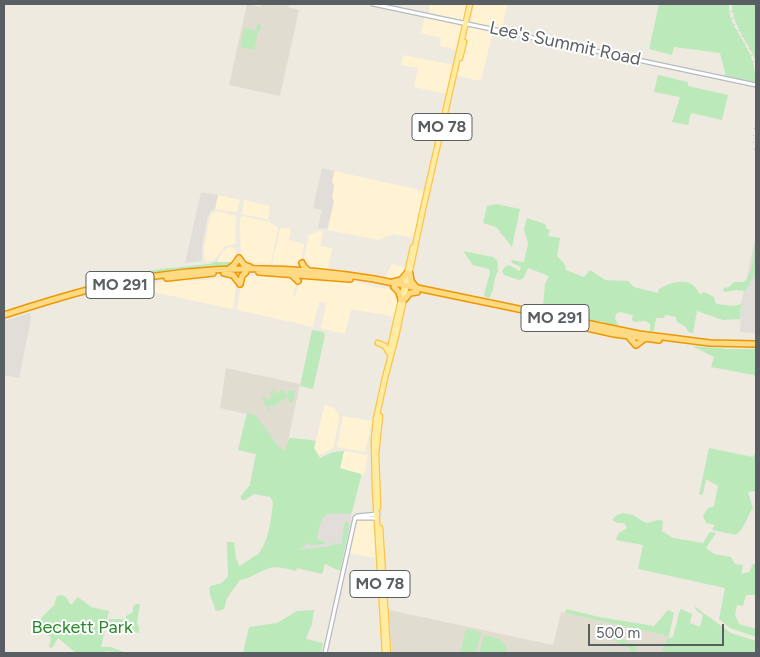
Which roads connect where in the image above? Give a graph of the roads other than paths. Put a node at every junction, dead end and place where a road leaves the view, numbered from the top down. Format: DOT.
graph roads {
  1 [pos="373,4"];
  2 [pos="471,4"];
  3 [pos="467,23"];
  4 [pos="756,85"];
  5 [pos="423,209"];
  6 [pos="424,240"];
  7 [pos="416,246"];
  8 [pos="302,263"];
  9 [pos="262,269"];
  10 [pos="224,271"];
  11 [pos="309,271"];
  12 [pos="246,272"];
  13 [pos="408,273"];
  14 [pos="291,274"];
  15 [pos="298,281"];
  16 [pos="392,284"];
  17 [pos="405,287"];
  18 [pos="417,290"];
  19 [pos="403,299"];
  20 [pos="4,316"];
  21 [pos="393,336"];
  22 [pos="756,345"];
  23 [pos="389,354"];
  24 [pos="389,363"];
  25 [pos="377,516"];
  26 [pos="325,653"];
  27 [pos="386,653"];
  1 -- 3 [label="main road, Lee's Summit Road"];
  2 -- 3 [label="main road, MO 78"];
  3 -- 4 [label="main road, Lee's Summit Road"];
  3 -- 5 [label="main road, MO 78"];
  5 -- 7 [label="main road, MO 78"];
  5 -- 13 [label="main road, MO 78"];
  6 -- 7 [label="main road"];
  7 -- 13 [label="main road, MO 78"];
  8 -- 11 [label="highway"];
  9 -- 10 [label="highway, MO 291"];
  9 -- 10 [label="highway"];
  9 -- 11 [label="highway, MO 291"];
  10 -- 12 [label="highway, MO 291"];
  10 -- 12 [label="highway"];
  10 -- 20 [label="highway, MO 291"];
  11 -- 16 [label="highway, MO 291"];
  12 -- 14 [label="highway, MO 291"];
  13 -- 16 [label="highway"];
  13 -- 17 [label="main road, MO 78"];
  13 -- 18 [label="highway"];
  14 -- 15 [label="highway"];
  14 -- 16 [label="highway, MO 291"];
  16 -- 17 [label="highway, MO 291"];
  16 -- 19 [label="highway"];
  17 -- 18 [label="highway, MO 291"];
  17 -- 19 [label="main road, MO 78"];
  18 -- 19 [label="highway"];
  18 -- 22 [label="highway, MO 291"];
  18 -- 22 [label="highway, MO 291"];
  19 -- 21 [label="main road, MO 78"];
  19 -- 24 [label="main road, MO 78"];
  21 -- 23 [label="main road, MO 78"];
  21 -- 23 [label="main road"];
  23 -- 24 [label="main road, MO 78"];
  24 -- 25 [label="main road, MO 78"];
  25 -- 26 [label="main road"];
  25 -- 27 [label="main road, MO 78"];
}
